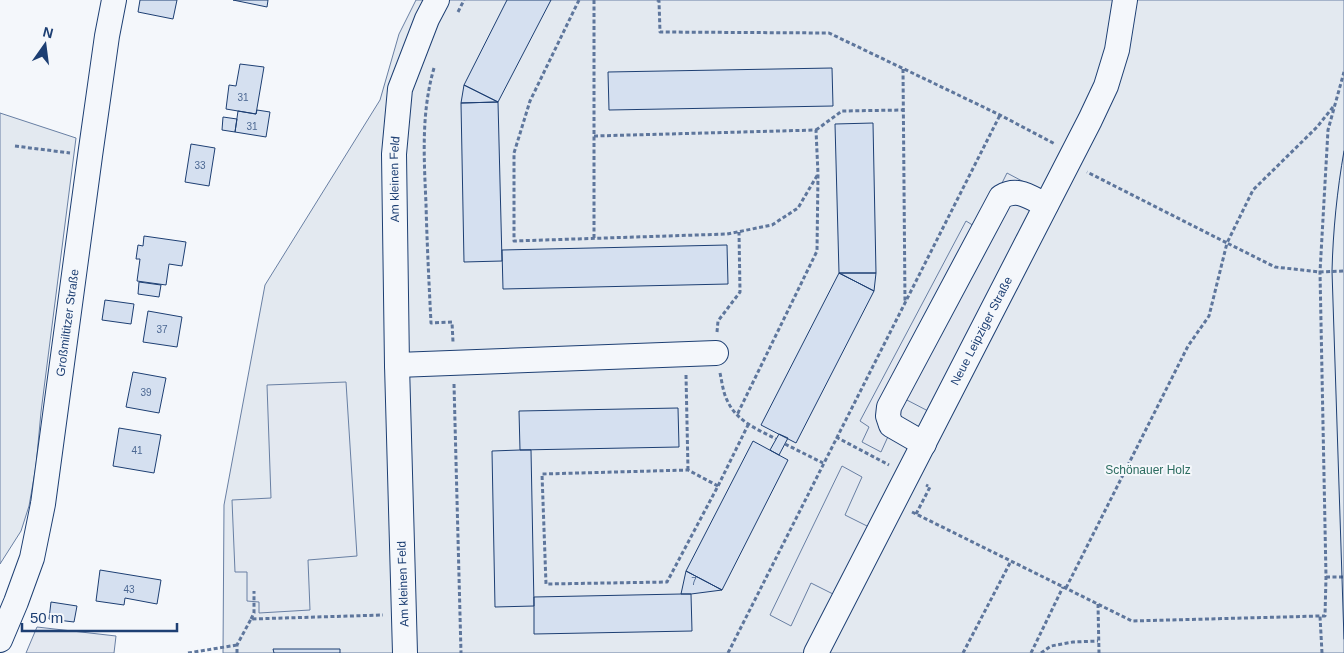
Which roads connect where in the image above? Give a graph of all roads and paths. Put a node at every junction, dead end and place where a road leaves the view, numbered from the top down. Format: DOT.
graph roads {
  1 [pos="114,0"];
  2 [pos="437,0"];
  3 [pos="464,0"];
  4 [pos="579,0"];
  5 [pos="594,0"];
  6 [pos="657,0"];
  7 [pos="1125,0"];
  8 [pos="456,15"];
  9 [pos="435,64"];
  10 [pos="903,69"];
  11 [pos="1344,72"];
  12 [pos="1335,105"];
  13 [pos="904,110"];
  14 [pos="1000,115"];
  15 [pos="816,130"];
  16 [pos="594,136"];
  17 [pos="15,146"];
  18 [pos="90,156"];
  19 [pos="1070,158"];
  20 [pos="818,174"];
  21 [pos="1046,205"];
  22 [pos="739,232"];
  23 [pos="594,238"];
  24 [pos="1227,243"];
  25 [pos="1344,271"];
  26 [pos="1320,272"];
  27 [pos="904,304"];
  28 [pos="716,353"];
  29 [pos="686,354"];
  30 [pos="453,363"];
  31 [pos="396,365"];
  32 [pos="737,415"];
  33 [pos="748,425"];
  34 [pos="836,437"];
  35 [pos="776,439"];
  36 [pos="785,444"];
  37 [pos="924,444"];
  38 [pos="823,463"];
  39 [pos="892,467"];
  40 [pos="688,470"];
  41 [pos="718,486"];
  42 [pos="894,502"];
  43 [pos="1011,561"];
  44 [pos="1344,576"];
  45 [pos="1326,577"];
  46 [pos="1065,587"];
  47 [pos="254,591"];
  48 [pos="1098,604"];
  49 [pos="404,614"];
  50 [pos="1320,616"];
  51 [pos="251,619"];
  52 [pos="0,640"];
  53 [pos="1098,641"];
  54 [pos="237,645"];
  55 [pos="188,653"];
  56 [pos="237,653"];
  57 [pos="405,653"];
  58 [pos="461,653"];
  59 [pos="728,653"];
  60 [pos="816,653"];
  61 [pos="963,653"];
  62 [pos="1031,653"];
  63 [pos="1041,653"];
  64 [pos="1099,653"];
  65 [pos="1322,653"];
  1 -- 18 [label="street, Großmiltitzer Straße"];
  2 -- 31 [label="street, Am kleinen Feld"];
  3 -- 8 [label="path"];
  4 -- 23 [label="path"];
  5 -- 16 [label="path"];
  6 -- 10 [label="path"];
  7 -- 19 [label="street, Neue Leipziger Straße"];
  9 -- 30 [label="path"];
  10 -- 13 [label="path"];
  10 -- 14 [label="path"];
  11 -- 12 [label="path"];
  12 -- 24 [label="path"];
  12 -- 26 [label="path"];
  13 -- 15 [label="path"];
  13 -- 27 [label="path"];
  14 -- 19 [label="path"];
  14 -- 27 [label="path"];
  15 -- 16 [label="path"];
  15 -- 20 [label="path"];
  16 -- 23 [label="path"];
  17 -- 18 [label="path"];
  18 -- 52 [label="street, Großmiltitzer Straße"];
  19 -- 21 [label="street, Neue Leipziger Straße"];
  19 -- 24 [label="path"];
  20 -- 22 [label="path"];
  20 -- 32 [label="path"];
  21 -- 37 [label="street, Neue Leipziger Straße"];
  21 -- 37 [label="street"];
  22 -- 23 [label="path"];
  22 -- 28 [label="path"];
  24 -- 26 [label="path"];
  24 -- 46 [label="path"];
  25 -- 26 [label="path"];
  26 -- 45 [label="path"];
  27 -- 34 [label="path"];
  28 -- 29 [label="street"];
  28 -- 32 [label="path"];
  29 -- 30 [label="street"];
  29 -- 40 [label="path"];
  30 -- 31 [label="street"];
  30 -- 58 [label="path"];
  31 -- 49 [label="street, Am kleinen Feld"];
  32 -- 33 [label="path"];
  33 -- 35 [label="path"];
  33 -- 41 [label="path"];
  34 -- 38 [label="path"];
  34 -- 39 [label="path"];
  36 -- 38 [label="path"];
  37 -- 42 [label="street, Neue Leipziger Straße"];
  38 -- 59 [label="path"];
  40 -- 41 [label="path"];
  40 -- 41 [label="path"];
  42 -- 43 [label="path"];
  42 -- 60 [label="street, Neue Leipziger Straße"];
  43 -- 46 [label="path"];
  43 -- 61 [label="path"];
  44 -- 45 [label="path"];
  45 -- 50 [label="path"];
  46 -- 48 [label="path"];
  46 -- 62 [label="path"];
  47 -- 51 [label="path"];
  48 -- 50 [label="path"];
  48 -- 53 [label="path"];
  49 -- 51 [label="path"];
  49 -- 57 [label="street, Am kleinen Feld"];
  50 -- 65 [label="path"];
  51 -- 54 [label="path"];
  53 -- 63 [label="path"];
  53 -- 64 [label="path"];
  54 -- 55 [label="path"];
  54 -- 56 [label="path"];
}
